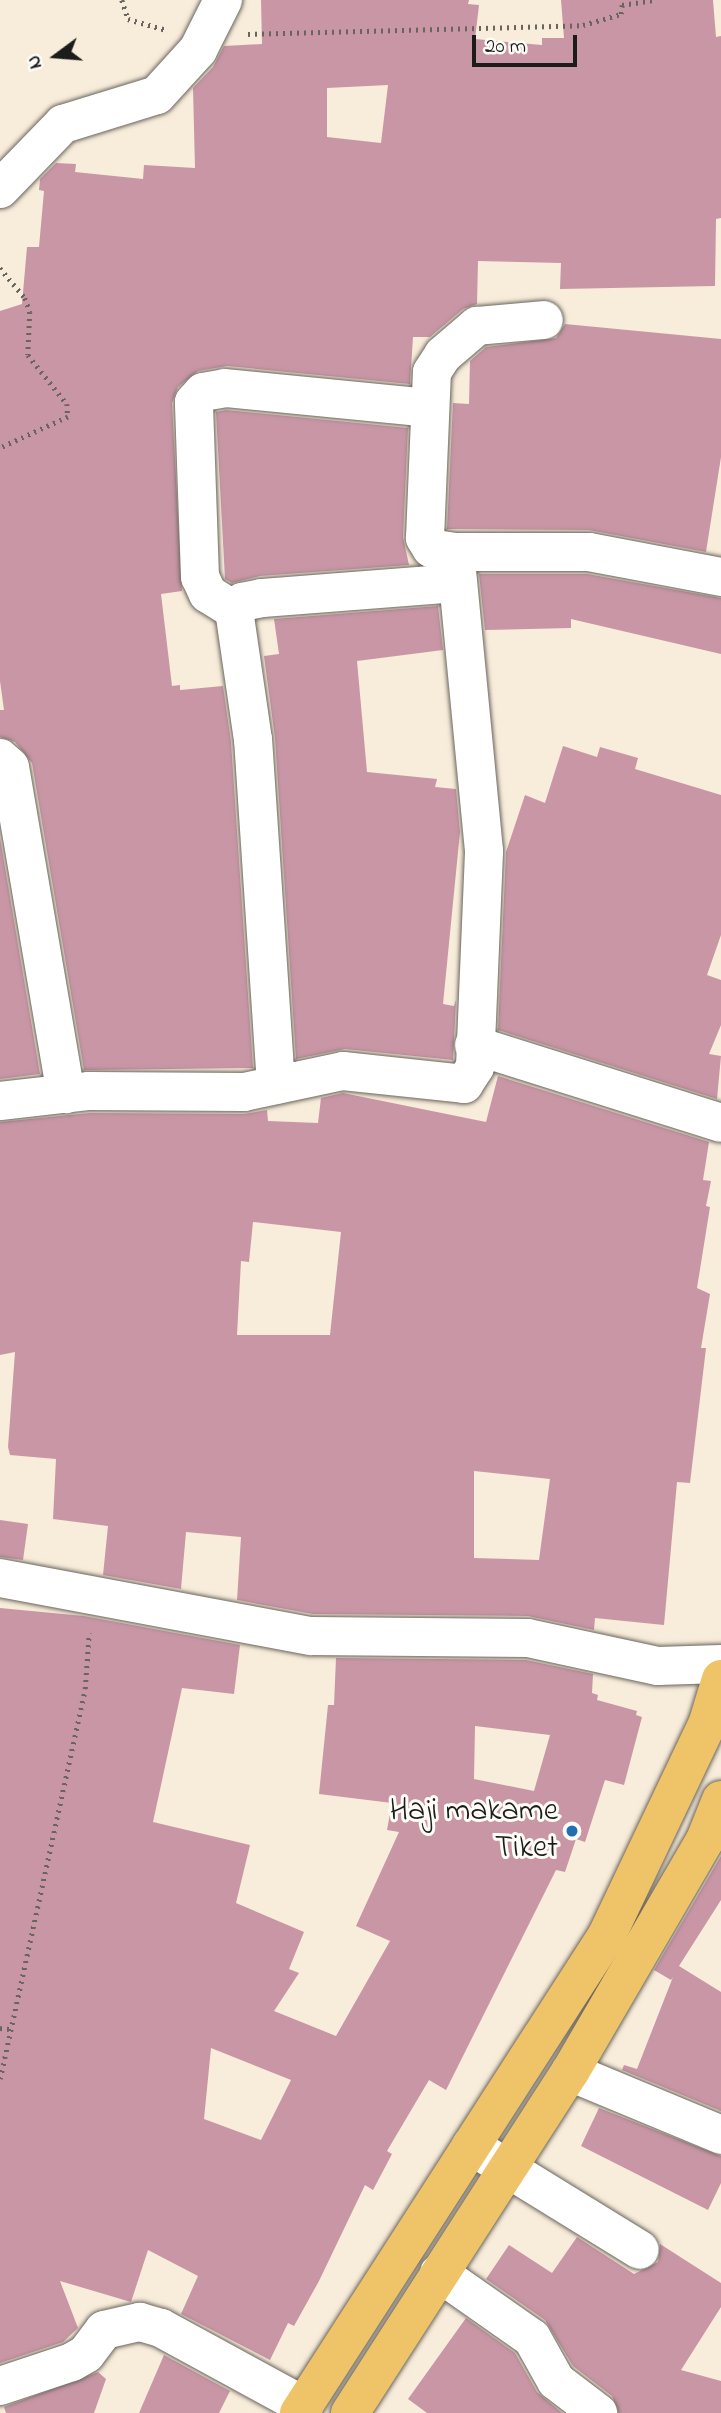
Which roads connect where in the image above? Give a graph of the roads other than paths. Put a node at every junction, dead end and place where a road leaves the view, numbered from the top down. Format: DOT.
graph roads {
  1 [pos="223,0"];
  2 [pos="0,189"];
  3 [pos="544,320"];
  4 [pos="430,408"];
  5 [pos="456,568"];
  6 [pos="721,577"];
  7 [pos="234,610"];
  8 [pos="0,758"];
  9 [pos="474,1045"];
  10 [pos="276,1085"];
  11 [pos="66,1094"];
  12 [pos="0,1101"];
  13 [pos="721,1123"];
  14 [pos="0,1578"];
  15 [pos="721,1664"];
  16 [pos="721,1679"];
  17 [pos="715,1724"];
  18 [pos="721,1800"];
  19 [pos="570,2072"];
  20 [pos="721,2135"];
  21 [pos="471,2146"];
  22 [pos="506,2169"];
  23 [pos="640,2250"];
  24 [pos="439,2273"];
  25 [pos="0,2386"];
  26 [pos="301,2409"];
  27 [pos="350,2413"];
  28 [pos="598,2413"];
  1 -- 2 [label="street"];
  3 -- 4 [label="street"];
  4 -- 5 [label="street"];
  4 -- 7 [label="street"];
  5 -- 6 [label="street"];
  5 -- 7 [label="street"];
  5 -- 9 [label="street"];
  7 -- 10 [label="street"];
  8 -- 11 [label="street"];
  9 -- 10 [label="street"];
  9 -- 13 [label="street"];
  10 -- 11 [label="street"];
  11 -- 12 [label="street"];
  14 -- 15 [label="street"];
  16 -- 17 [label="main road"];
  17 -- 21 [label="main road"];
  18 -- 19 [label="main road"];
  19 -- 20 [label="street"];
  19 -- 22 [label="main road"];
  21 -- 22 [label="street"];
  21 -- 26 [label="main road"];
  22 -- 23 [label="street"];
  22 -- 24 [label="main road"];
  24 -- 27 [label="main road"];
  24 -- 28 [label="street"];
  25 -- 26 [label="street"];
}
